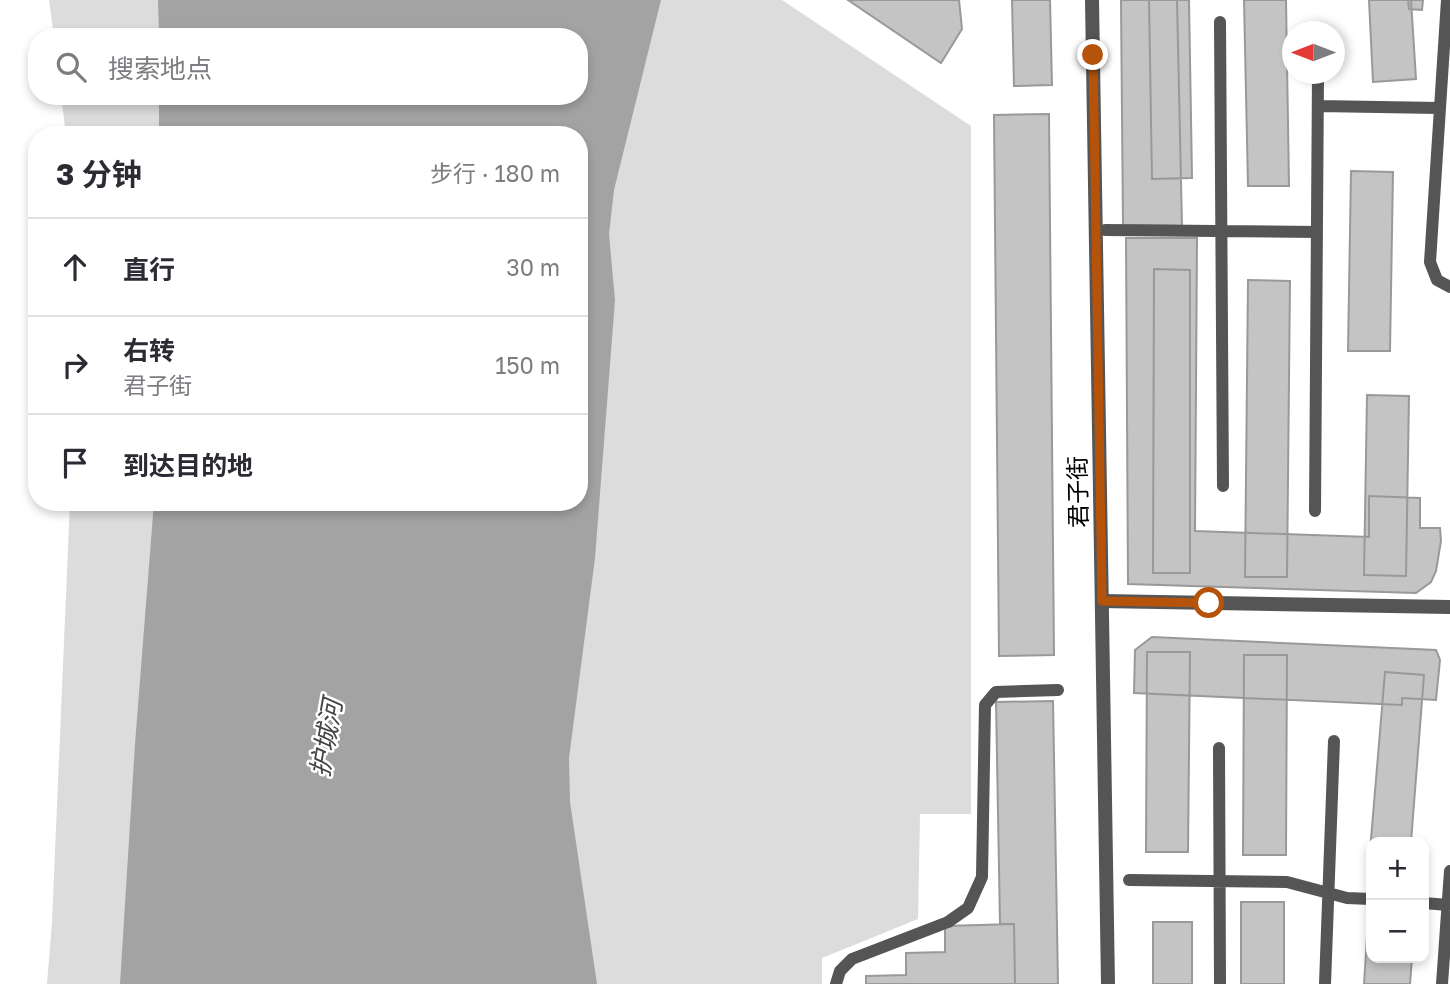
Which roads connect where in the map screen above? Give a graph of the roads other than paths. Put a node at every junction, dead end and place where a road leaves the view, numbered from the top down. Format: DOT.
graph roads {
  1 [pos="1091,0"];
  2 [pos="1447,0"];
  3 [pos="1220,22"];
  4 [pos="1318,84"];
  5 [pos="1318,106"];
  6 [pos="1439,108"];
  7 [pos="1105,230"];
  8 [pos="1317,232"];
  9 [pos="1450,287"];
  10 [pos="1223,486"];
  11 [pos="1315,510"];
  12 [pos="1102,601"];
  13 [pos="1450,607"];
  14 [pos="1058,690"];
  15 [pos="1334,741"];
  16 [pos="1219,748"];
  17 [pos="1450,871"];
  18 [pos="1129,880"];
  19 [pos="1366,900"];
  20 [pos="1429,903"];
  21 [pos="1448,905"];
  22 [pos="1447,955"];
  23 [pos="836,984"];
  24 [pos="1108,984"];
  25 [pos="1220,984"];
  26 [pos="1325,984"];
  27 [pos="1442,984"];
  1 -- 12 [label="street, 君子街"];
  2 -- 6 [label="lane"];
  3 -- 10 [label="lane"];
  4 -- 5 [label="lane"];
  5 -- 6 [label="lane"];
  5 -- 8 [label="lane"];
  6 -- 9 [label="lane"];
  7 -- 8 [label="lane"];
  8 -- 11 [label="lane"];
  12 -- 13 [label="street"];
  12 -- 24 [label="street, 君子街"];
  14 -- 23 [label="lane"];
  15 -- 26 [label="lane"];
  16 -- 25 [label="lane"];
  17 -- 21 [label="lane"];
  18 -- 19 [label="lane"];
  20 -- 21 [label="lane"];
  21 -- 22 [label="lane"];
  22 -- 27 [label="lane"];
}
